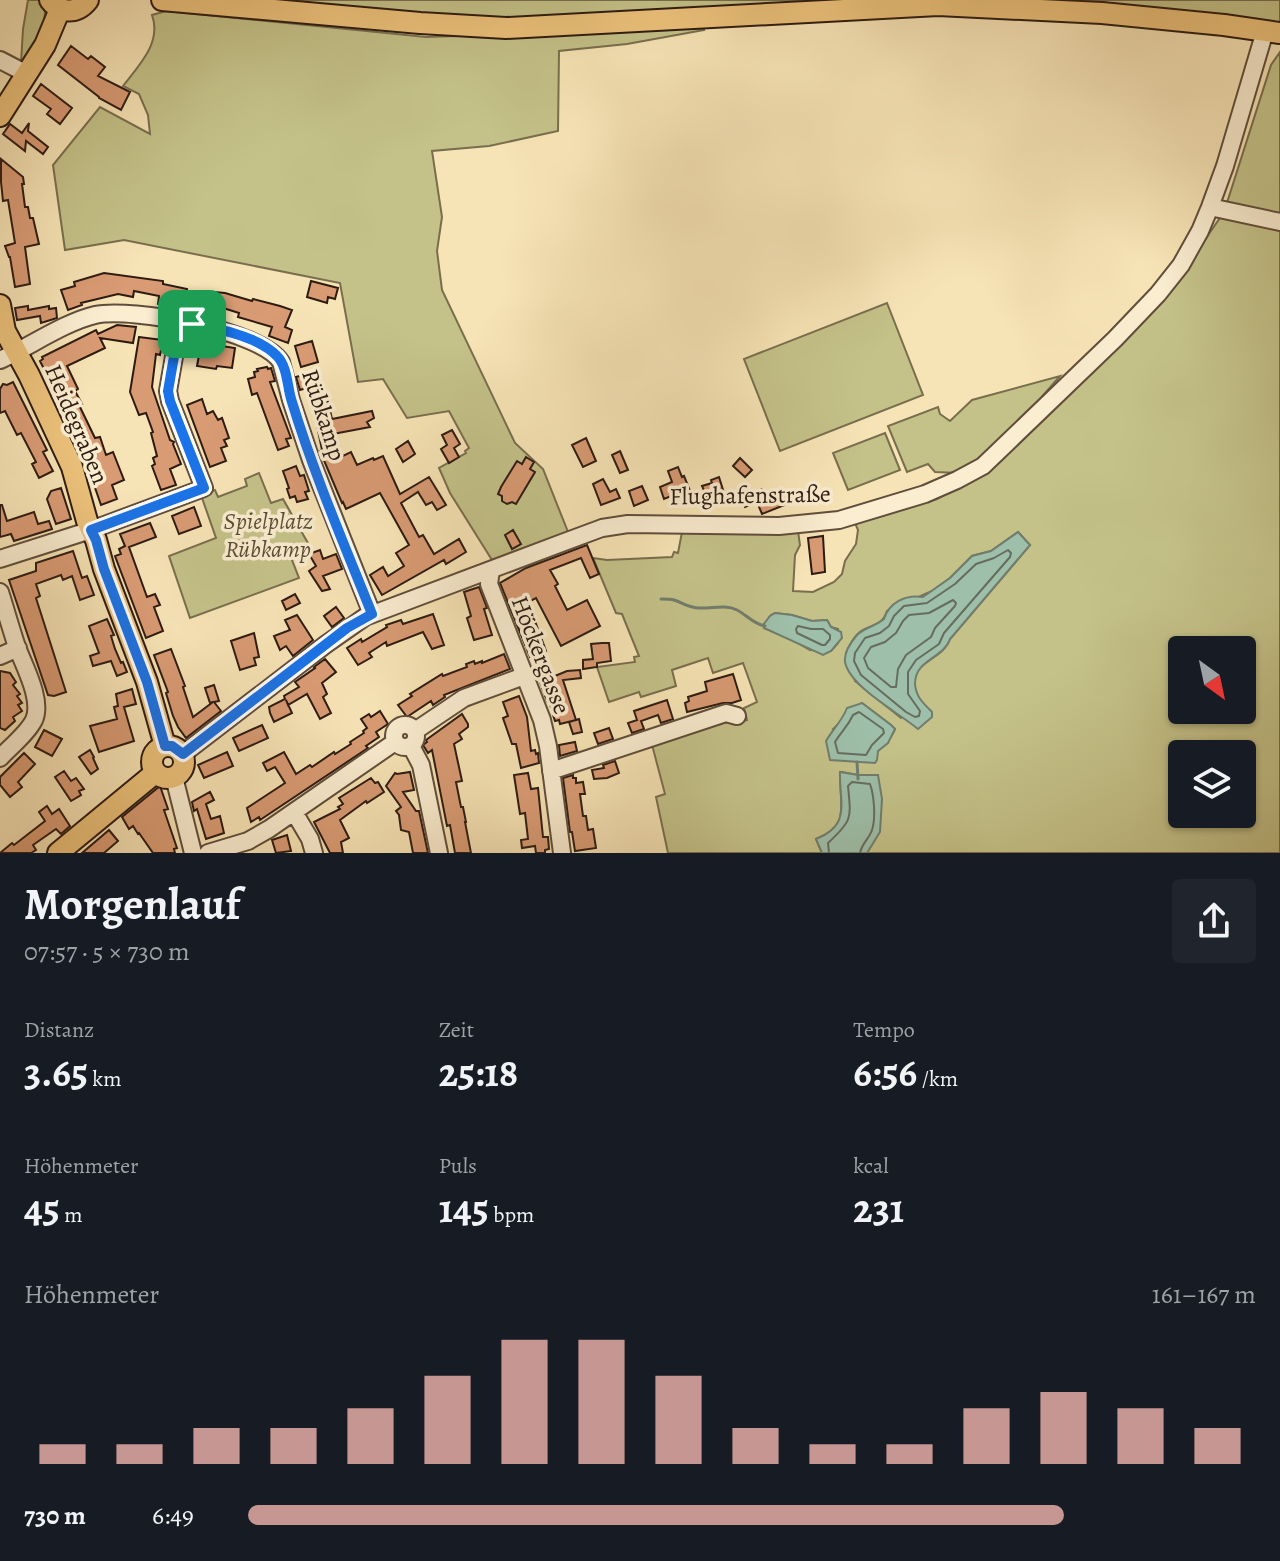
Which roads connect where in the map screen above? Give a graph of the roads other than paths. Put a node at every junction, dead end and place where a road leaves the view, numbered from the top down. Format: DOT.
graph roads {
  1 [pos="88,0"];
  2 [pos="162,0"];
  3 [pos="55,5"];
  4 [pos="1272,32"];
  5 [pos="0,60"];
  6 [pos="27,74"];
  7 [pos="0,116"];
  8 [pos="1210,207"];
  9 [pos="1280,222"];
  10 [pos="0,305"];
  11 [pos="180,322"];
  12 [pos="8,356"];
  13 [pos="91,530"];
  14 [pos="0,559"];
  15 [pos="491,570"];
  16 [pos="0,592"];
  17 [pos="372,614"];
  18 [pos="18,648"];
  19 [pos="0,656"];
  20 [pos="524,676"];
  21 [pos="737,716"];
  22 [pos="407,740"];
  23 [pos="174,750"];
  24 [pos="0,758"];
  25 [pos="551,771"];
  26 [pos="165,775"];
  27 [pos="294,812"];
  28 [pos="58,853"];
  29 [pos="193,853"];
  30 [pos="208,853"];
  31 [pos="314,853"];
  32 [pos="439,853"];
  33 [pos="562,853"];
  1 -- 3 [label="main road"];
  2 -- 4 [label="main road"];
  3 -- 6 [label="main road"];
  4 -- 8 [label="street, Flughafenstraße"];
  5 -- 6 [label="street"];
  6 -- 7 [label="main road"];
  8 -- 9 [label="street"];
  8 -- 15 [label="street, Flughafenstraße"];
  10 -- 12 [label="main road, Heidegraben"];
  11 -- 12 [label="street, Rübkamp"];
  11 -- 13 [label="street"];
  11 -- 17 [label="street, Rübkamp"];
  12 -- 13 [label="main road, Heidegraben"];
  13 -- 14 [label="street"];
  13 -- 23 [label="main road, Heidegraben"];
  15 -- 17 [label="street, Flughafenstraße"];
  15 -- 20 [label="street, Höckergasse"];
  16 -- 18 [label="street"];
  17 -- 23 [label="street, Flughafenstraße"];
  18 -- 19 [label="street"];
  18 -- 24 [label="street"];
  20 -- 22 [label="street"];
  20 -- 25 [label="street, Höckergasse"];
  21 -- 25 [label="street"];
  22 -- 27 [label="street"];
  22 -- 32 [label="street"];
  23 -- 26 [label="main road"];
  23 -- 26 [label="main road"];
  25 -- 33 [label="street, Höckergasse"];
  26 -- 28 [label="main road"];
  26 -- 29 [label="street"];
  27 -- 30 [label="street"];
  27 -- 31 [label="street"];
}
